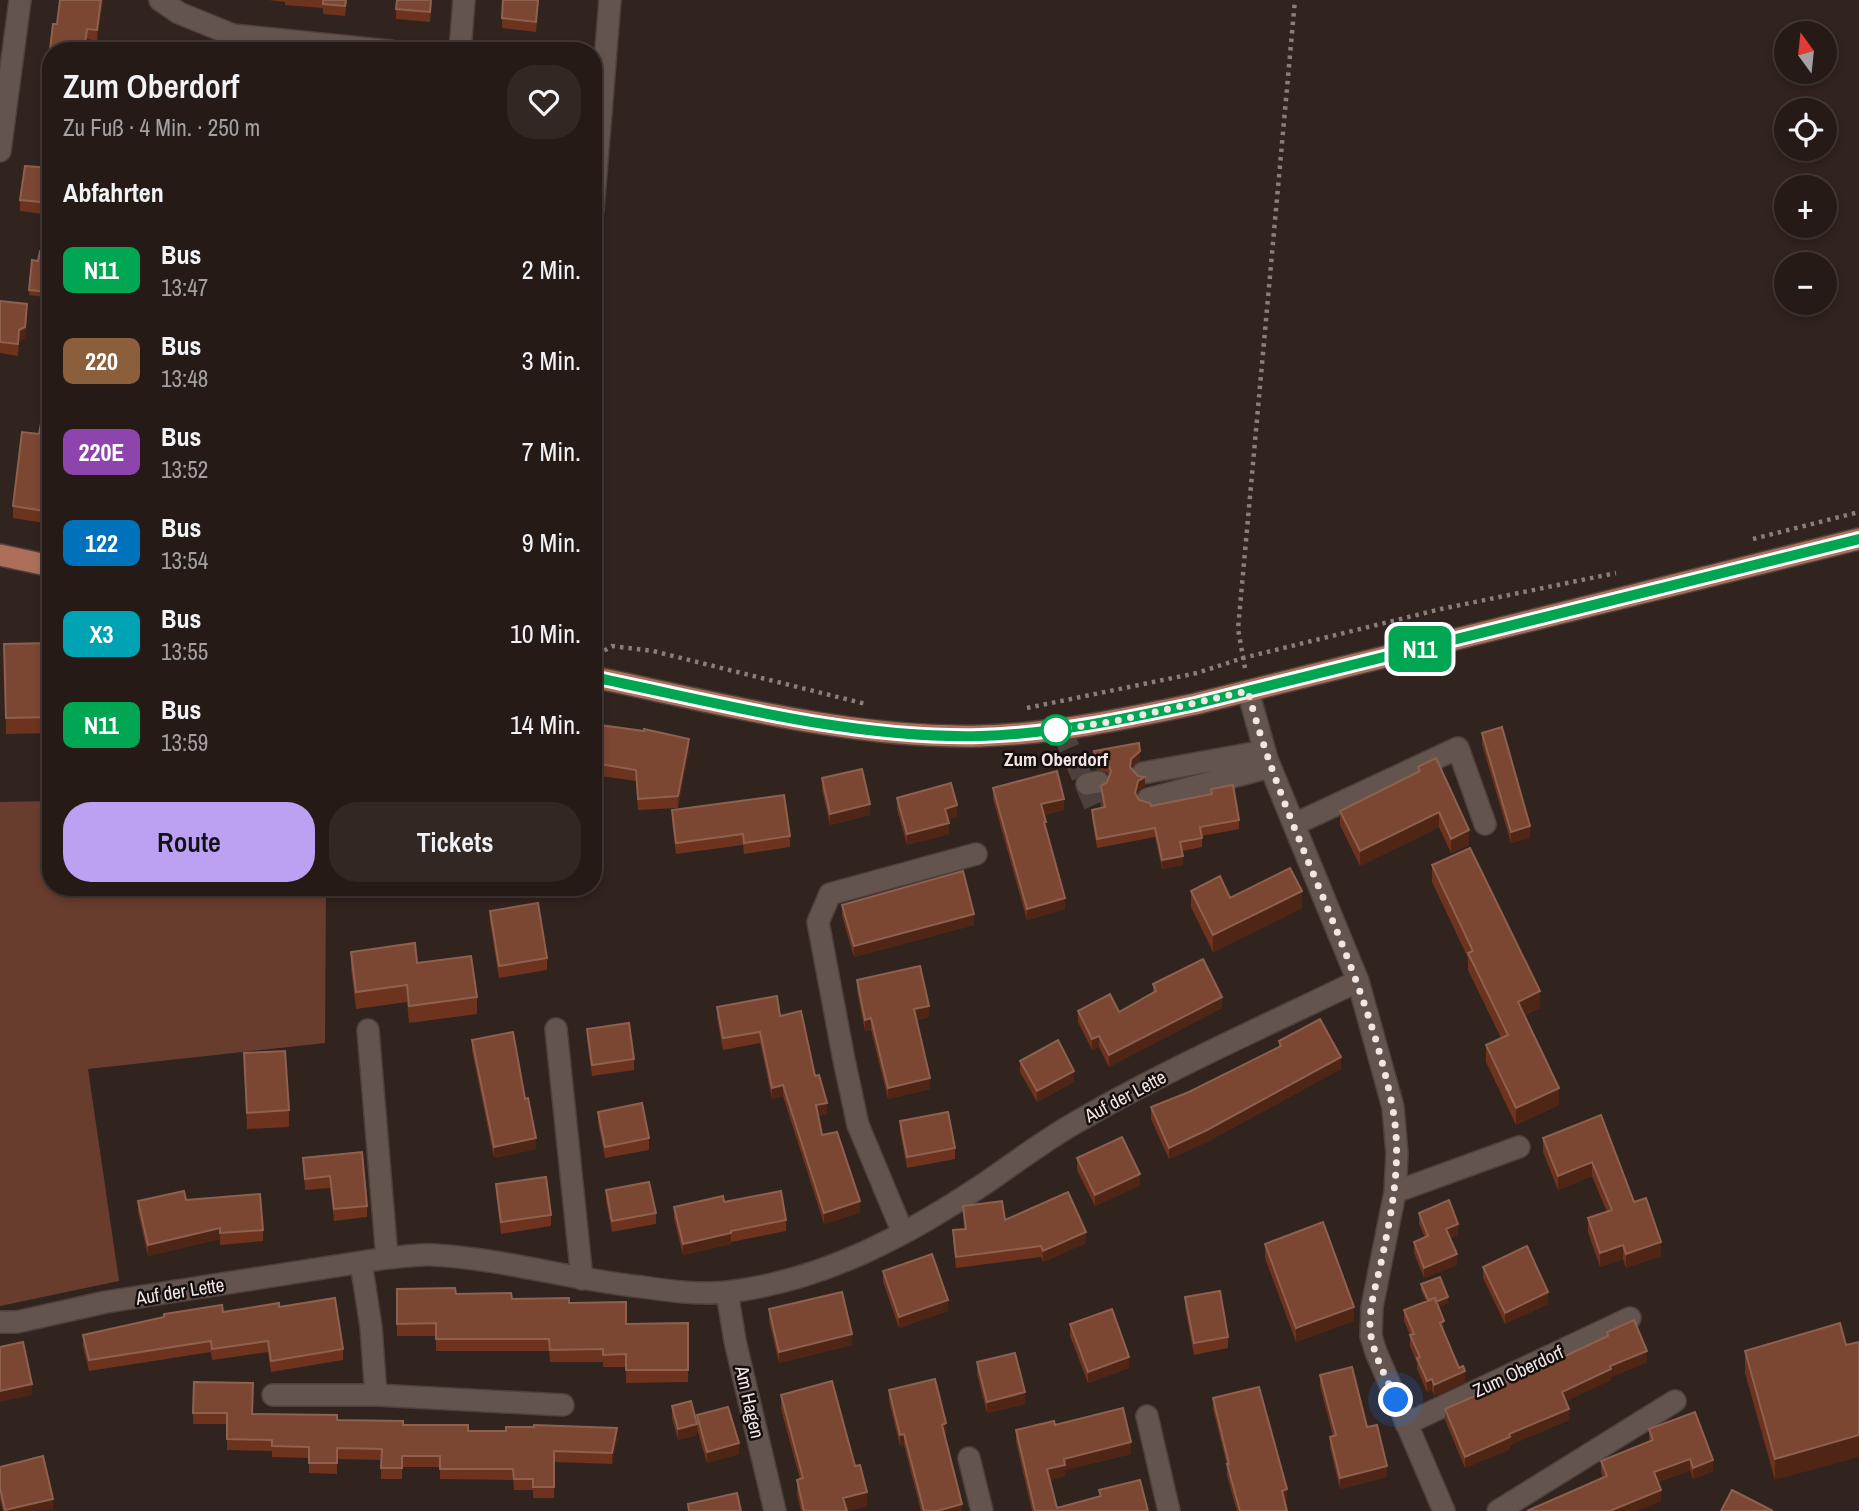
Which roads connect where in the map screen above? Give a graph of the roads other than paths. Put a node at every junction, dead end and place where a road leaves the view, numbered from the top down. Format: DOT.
graph roads {
  1 [pos="20,0"];
  2 [pos="160,0"];
  3 [pos="464,0"];
  4 [pos="610,0"];
  5 [pos="230,42"];
  6 [pos="461,42"];
  7 [pos="602,51"];
  8 [pos="0,151"];
  9 [pos="1859,538"];
  10 [pos="0,555"];
  11 [pos="42,564"];
  12 [pos="602,679"];
  13 [pos="1248,691"];
  14 [pos="1268,759"];
  15 [pos="1143,773"];
  16 [pos="1148,799"];
  17 [pos="1294,824"];
  18 [pos="1485,824"];
  19 [pos="976,853"];
  20 [pos="1358,981"];
  21 [pos="556,1029"];
  22 [pos="368,1030"];
  23 [pos="1519,1147"];
  24 [pos="1395,1192"];
  25 [pos="903,1233"];
  26 [pos="387,1258"];
  27 [pos="360,1263"];
  28 [pos="583,1279"];
  29 [pos="727,1292"];
  30 [pos="1630,1318"];
  31 [pos="0,1322"];
  32 [pos="273,1395"];
  33 [pos="376,1395"];
  34 [pos="1675,1401"];
  35 [pos="564,1405"];
  36 [pos="1147,1416"];
  37 [pos="1406,1424"];
  38 [pos="969,1458"];
  39 [pos="775,1511"];
  40 [pos="982,1511"];
  41 [pos="1169,1511"];
  42 [pos="1444,1511"];
  43 [pos="1498,1511"];
  1 -- 8 [label="street"];
  2 -- 5 [label="street"];
  3 -- 6 [label="street"];
  4 -- 7 [label="street"];
  9 -- 13 [label="main road"];
  10 -- 11 [label="main road"];
  12 -- 13 [label="main road"];
  13 -- 14 [label="street"];
  14 -- 15 [label="street"];
  14 -- 16 [label="street"];
  14 -- 17 [label="street"];
  17 -- 18 [label="street"];
  17 -- 20 [label="street"];
  19 -- 25 [label="street"];
  20 -- 24 [label="street"];
  20 -- 25 [label="street, Auf der Lette"];
  21 -- 28 [label="street"];
  22 -- 26 [label="street"];
  23 -- 24 [label="street"];
  24 -- 37 [label="street"];
  25 -- 29 [label="street, Auf der Lette"];
  26 -- 27 [label="street, Auf der Lette"];
  26 -- 28 [label="street, Auf der Lette"];
  27 -- 31 [label="street, Auf der Lette"];
  27 -- 33 [label="street"];
  28 -- 29 [label="street, Auf der Lette"];
  29 -- 39 [label="street, Am Hagen"];
  30 -- 37 [label="street, Zum Oberdorf"];
  32 -- 33 [label="street"];
  33 -- 35 [label="street"];
  34 -- 43 [label="street"];
  36 -- 41 [label="street"];
  37 -- 42 [label="street"];
  38 -- 40 [label="street"];
}
